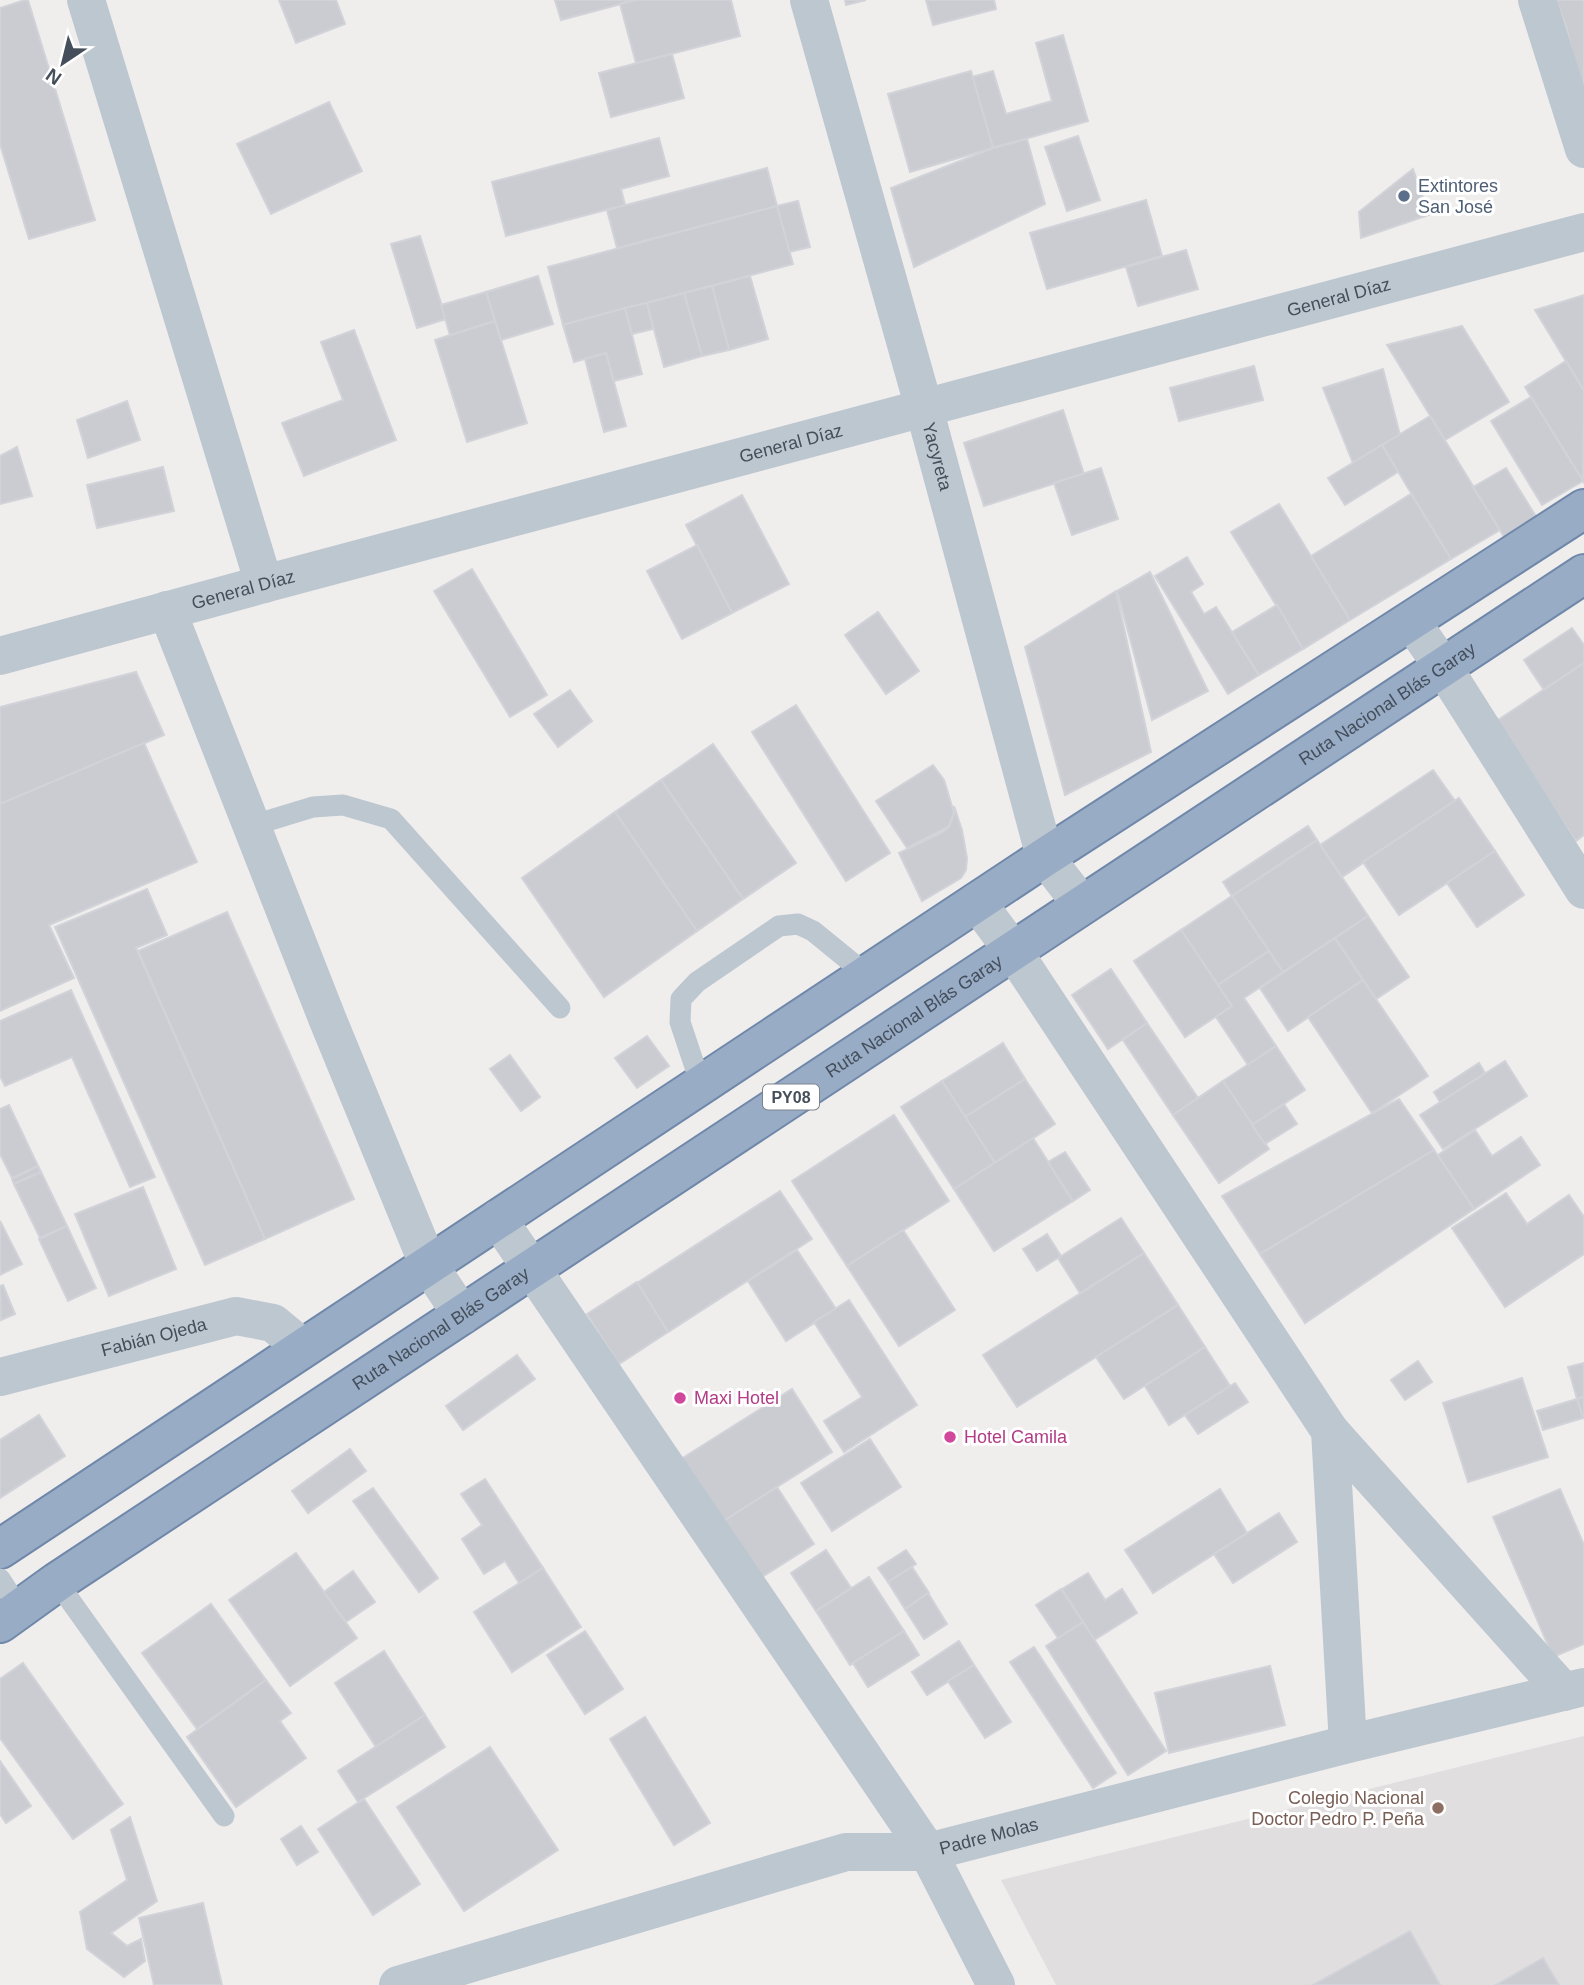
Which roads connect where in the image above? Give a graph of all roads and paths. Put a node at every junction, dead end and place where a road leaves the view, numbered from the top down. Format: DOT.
graph roads {
  1 [pos="86,0"];
  2 [pos="809,0"];
  3 [pos="1537,0"];
  4 [pos="1584,149"];
  5 [pos="1584,232"];
  6 [pos="924,408"];
  7 [pos="1584,509"];
  8 [pos="1584,574"];
  9 [pos="264,584"];
  10 [pos="167,610"];
  11 [pos="1411,621"];
  12 [pos="0,656"];
  13 [pos="1443,667"];
  14 [pos="251,826"];
  15 [pos="1045,857"];
  16 [pos="1584,890"];
  17 [pos="977,902"];
  18 [pos="1083,905"];
  19 [pos="1013,951"];
  20 [pos="867,975"];
  21 [pos="561,1009"];
  22 [pos="701,1085"];
  23 [pos="498,1219"];
  24 [pos="428,1264"];
  25 [pos="533,1268"];
  26 [pos="462,1315"];
  27 [pos="302,1347"];
  28 [pos="0,1377"];
  29 [pos="1330,1431"];
  30 [pos="0,1549"];
  31 [pos="57,1582"];
  32 [pos="7,1604"];
  33 [pos="1574,1690"];
  34 [pos="1348,1744"];
  35 [pos="224,1816"];
  36 [pos="928,1852"];
  37 [pos="398,1985"];
  38 [pos="996,1985"];
  1 -- 9 [label="street"];
  2 -- 6 [label="street, Yacyreta"];
  3 -- 4 [label="street"];
  5 -- 6 [label="street, General Díaz"];
  6 -- 9 [label="street, General Díaz"];
  6 -- 15 [label="street, Yacyreta"];
  7 -- 11 [label="highway"];
  8 -- 13 [label="highway, Ruta Nacional Blás Garay / PY08"];
  9 -- 10 [label="street, General Díaz"];
  10 -- 12 [label="street, General Díaz"];
  10 -- 14 [label="street"];
  11 -- 13 [label="street"];
  11 -- 15 [label="highway"];
  13 -- 16 [label="street"];
  13 -- 18 [label="highway, Ruta Nacional Blás Garay / PY08"];
  14 -- 21 [label="lane"];
  14 -- 24 [label="street"];
  15 -- 17 [label="highway"];
  15 -- 18 [label="street, Yacyreta"];
  17 -- 19 [label="street"];
  17 -- 20 [label="highway"];
  18 -- 19 [label="highway, Ruta Nacional Blás Garay / PY08"];
  19 -- 25 [label="highway, Ruta Nacional Blás Garay / PY08"];
  19 -- 29 [label="street"];
  20 -- 22 [label="highway"];
  20 -- 22 [label="lane"];
  22 -- 23 [label="highway"];
  23 -- 24 [label="highway"];
  23 -- 25 [label="street"];
  24 -- 26 [label="street"];
  24 -- 27 [label="highway"];
  25 -- 26 [label="highway, Ruta Nacional Blás Garay / PY08"];
  25 -- 36 [label="street"];
  26 -- 31 [label="highway, Ruta Nacional Blás Garay / PY08"];
  27 -- 28 [label="street, Fabián Ojeda"];
  27 -- 30 [label="highway"];
  29 -- 33 [label="street"];
  29 -- 34 [label="street"];
  31 -- 32 [label="highway, Ruta Nacional Blás Garay / PY08"];
  31 -- 35 [label="lane"];
  33 -- 34 [label="street, Padre Molas"];
  34 -- 36 [label="street, Padre Molas"];
  36 -- 37 [label="street, Padre Molas"];
  36 -- 38 [label="street"];
}
